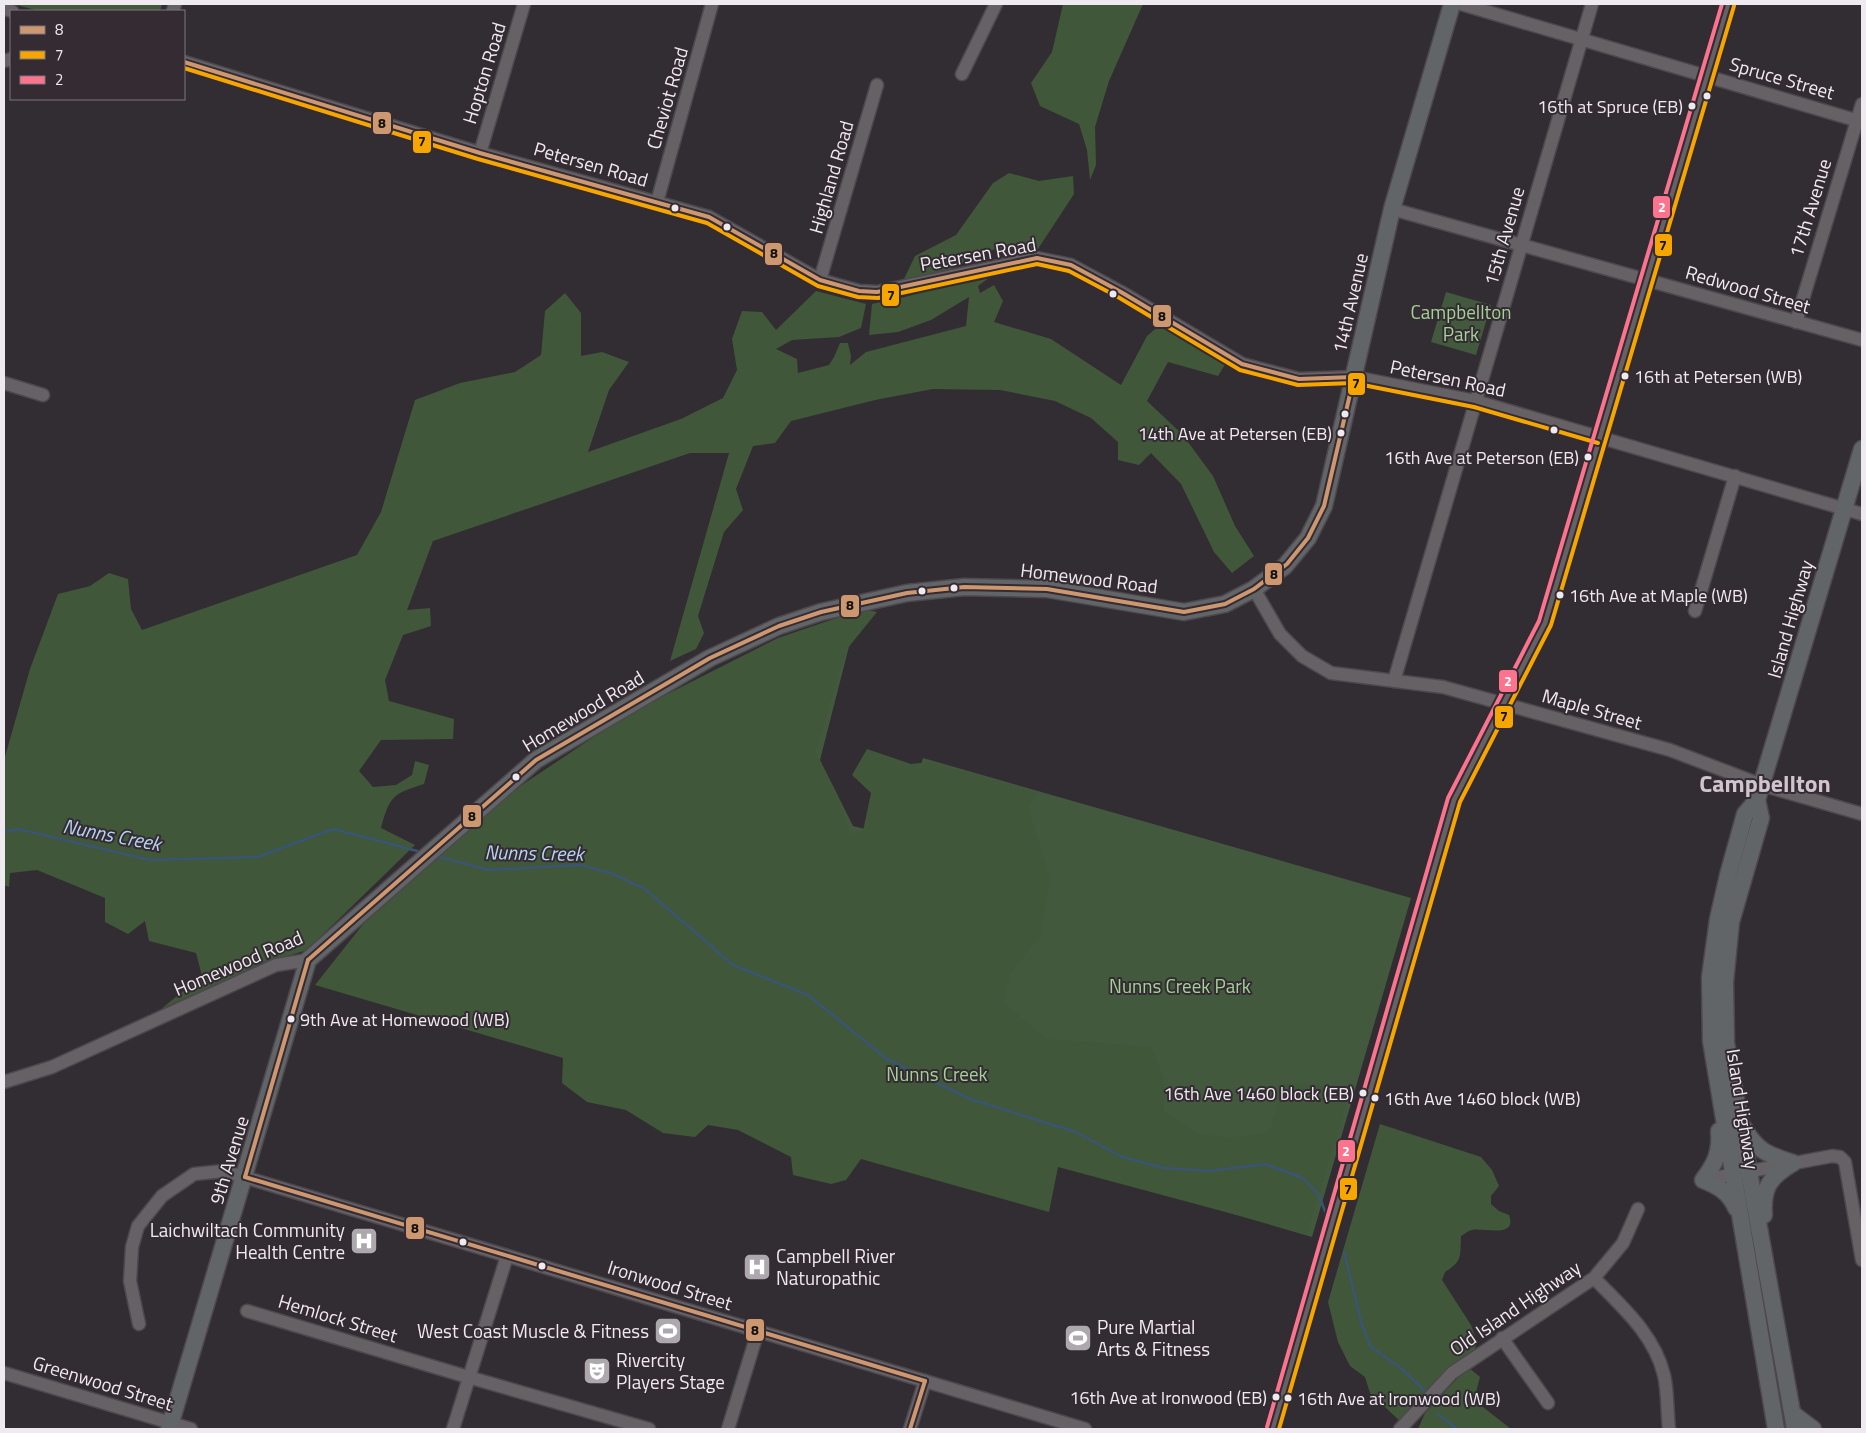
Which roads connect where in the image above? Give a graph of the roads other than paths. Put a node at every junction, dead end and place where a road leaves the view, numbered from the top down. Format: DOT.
graph roads {
  1 [pos="524,4"];
  2 [pos="712,4"];
  3 [pos="996,4"];
  4 [pos="1452,4"];
  5 [pos="1461,4"];
  6 [pos="1592,4"];
  7 [pos="1728,4"];
  8 [pos="1581,39"];
  9 [pos="185,62"];
  10 [pos="962,74"];
  11 [pos="1707,76"];
  12 [pos="877,85"];
  13 [pos="1862,104"];
  14 [pos="1859,121"];
  15 [pos="480,153"];
  16 [pos="657,202"];
  17 [pos="1392,209"];
  18 [pos="1521,245"];
  19 [pos="820,280"];
  20 [pos="1646,280"];
  21 [pos="1796,322"];
  22 [pos="1862,340"];
  23 [pos="1354,377"];
  24 [pos="4,383"];
  25 [pos="43,395"];
  26 [pos="1475,401"];
  27 [pos="1600,437"];
  28 [pos="1862,449"];
  29 [pos="1735,476"];
  30 [pos="1844,508"];
  31 [pos="1862,514"];
  32 [pos="1254,590"];
  33 [pos="1695,611"];
  34 [pos="1394,681"];
  35 [pos="1503,703"];
  36 [pos="1760,792"];
  37 [pos="1862,814"];
  38 [pos="308,960"];
  39 [pos="1711,1041"];
  40 [pos="4,1082"];
  41 [pos="1740,1119"];
  42 [pos="1793,1163"];
  43 [pos="1741,1173"];
  44 [pos="245,1177"];
  45 [pos="1703,1180"];
  46 [pos="1638,1209"];
  47 [pos="1740,1216"];
  48 [pos="507,1256"];
  49 [pos="1862,1260"];
  50 [pos="1768,1274"];
  51 [pos="1594,1278"];
  52 [pos="247,1310"];
  53 [pos="139,1324"];
  54 [pos="758,1331"];
  55 [pos="1502,1338"];
  56 [pos="4,1373"];
  57 [pos="468,1377"];
  58 [pos="924,1381"];
  59 [pos="1548,1403"];
  60 [pos="1794,1421"];
  61 [pos="1053,1425"];
  62 [pos="170,1426"];
  63 [pos="191,1429"];
  64 [pos="454,1429"];
  65 [pos="649,1429"];
  66 [pos="728,1429"];
  67 [pos="910,1429"];
  68 [pos="1085,1429"];
  69 [pos="1273,1429"];
  70 [pos="1400,1429"];
  71 [pos="1669,1429"];
  72 [pos="1776,1429"];
  73 [pos="1813,1429"];
  1 -- 15 [label="street, Hopton Road"];
  2 -- 16 [label="street, Cheviot Road"];
  3 -- 10 [label="street"];
  4 -- 17 [label="main road, 14th Avenue"];
  5 -- 8 [label="street, Spruce Street"];
  6 -- 8 [label="street, 15th Avenue"];
  7 -- 11 [label="street"];
  8 -- 11 [label="street, Spruce Street"];
  8 -- 18 [label="street, 15th Avenue"];
  9 -- 15 [label="street, Petersen Road"];
  11 -- 14 [label="street, Spruce Street"];
  11 -- 20 [label="street"];
  12 -- 19 [label="street, Highland Road"];
  13 -- 14 [label="street, 17th Avenue"];
  14 -- 21 [label="street, 17th Avenue"];
  15 -- 16 [label="street, Petersen Road"];
  16 -- 19 [label="street, Petersen Road"];
  17 -- 18 [label="street, Redwood Street"];
  17 -- 23 [label="main road, 14th Avenue"];
  18 -- 20 [label="street, Redwood Street"];
  18 -- 26 [label="street, 15th Avenue"];
  19 -- 23 [label="street, Petersen Road"];
  20 -- 21 [label="street, Redwood Street"];
  20 -- 27 [label="street"];
  21 -- 22 [label="street, Redwood Street"];
  23 -- 26 [label="street, Petersen Road"];
  23 -- 32 [label="main road, 14th Avenue"];
  24 -- 25 [label="street"];
  26 -- 27 [label="street, Petersen Road"];
  26 -- 34 [label="street, 15th Avenue"];
  27 -- 29 [label="street, Petersen Road"];
  27 -- 35 [label="street"];
  28 -- 30 [label="main road, Island Highway"];
  29 -- 30 [label="street, Petersen Road"];
  29 -- 33 [label="street"];
  30 -- 31 [label="street, Petersen Road"];
  30 -- 36 [label="main road, Island Highway"];
  32 -- 34 [label="street, Maple Street"];
  32 -- 38 [label="main road, Homewood Road"];
  34 -- 35 [label="street, Maple Street"];
  35 -- 36 [label="street, Maple Street"];
  35 -- 69 [label="street"];
  36 -- 37 [label="street, Maple Street"];
  36 -- 39 [label="main road, Island Highway"];
  36 -- 41 [label="main road, Island Highway"];
  38 -- 40 [label="street, Homewood Road"];
  38 -- 44 [label="main road, 9th Avenue"];
  39 -- 43 [label="main road, Island Highway"];
  39 -- 45 [label="main road"];
  41 -- 42 [label="main road"];
  41 -- 43 [label="main road, Island Highway"];
  42 -- 43 [label="street"];
  42 -- 49 [label="street"];
  42 -- 50 [label="main road"];
  43 -- 45 [label="street"];
  43 -- 47 [label="main road, Island Highway"];
  43 -- 50 [label="main road, Island Highway"];
  44 -- 48 [label="street, Ironwood Street"];
  44 -- 53 [label="street, Ironwood Street"];
  44 -- 62 [label="main road, 9th Avenue"];
  45 -- 47 [label="main road"];
  46 -- 51 [label="street, Old Island Highway"];
  47 -- 72 [label="main road, Island Highway"];
  48 -- 54 [label="street, Ironwood Street"];
  48 -- 57 [label="street"];
  50 -- 60 [label="main road, Island Highway"];
  51 -- 55 [label="street, Old Island Highway"];
  51 -- 71 [label="street"];
  52 -- 57 [label="street, Hemlock Street"];
  54 -- 58 [label="street, Ironwood Street"];
  54 -- 66 [label="street"];
  55 -- 59 [label="street"];
  55 -- 70 [label="street, Old Island Highway"];
  56 -- 62 [label="street, Greenwood Street"];
  57 -- 64 [label="street"];
  57 -- 65 [label="street, Hemlock Street"];
  58 -- 61 [label="street, Ironwood Street"];
  58 -- 67 [label="street"];
  60 -- 73 [label="main road"];
  61 -- 68 [label="street, Ironwood Street"];
  62 -- 63 [label="street, Greenwood Street"];
}
